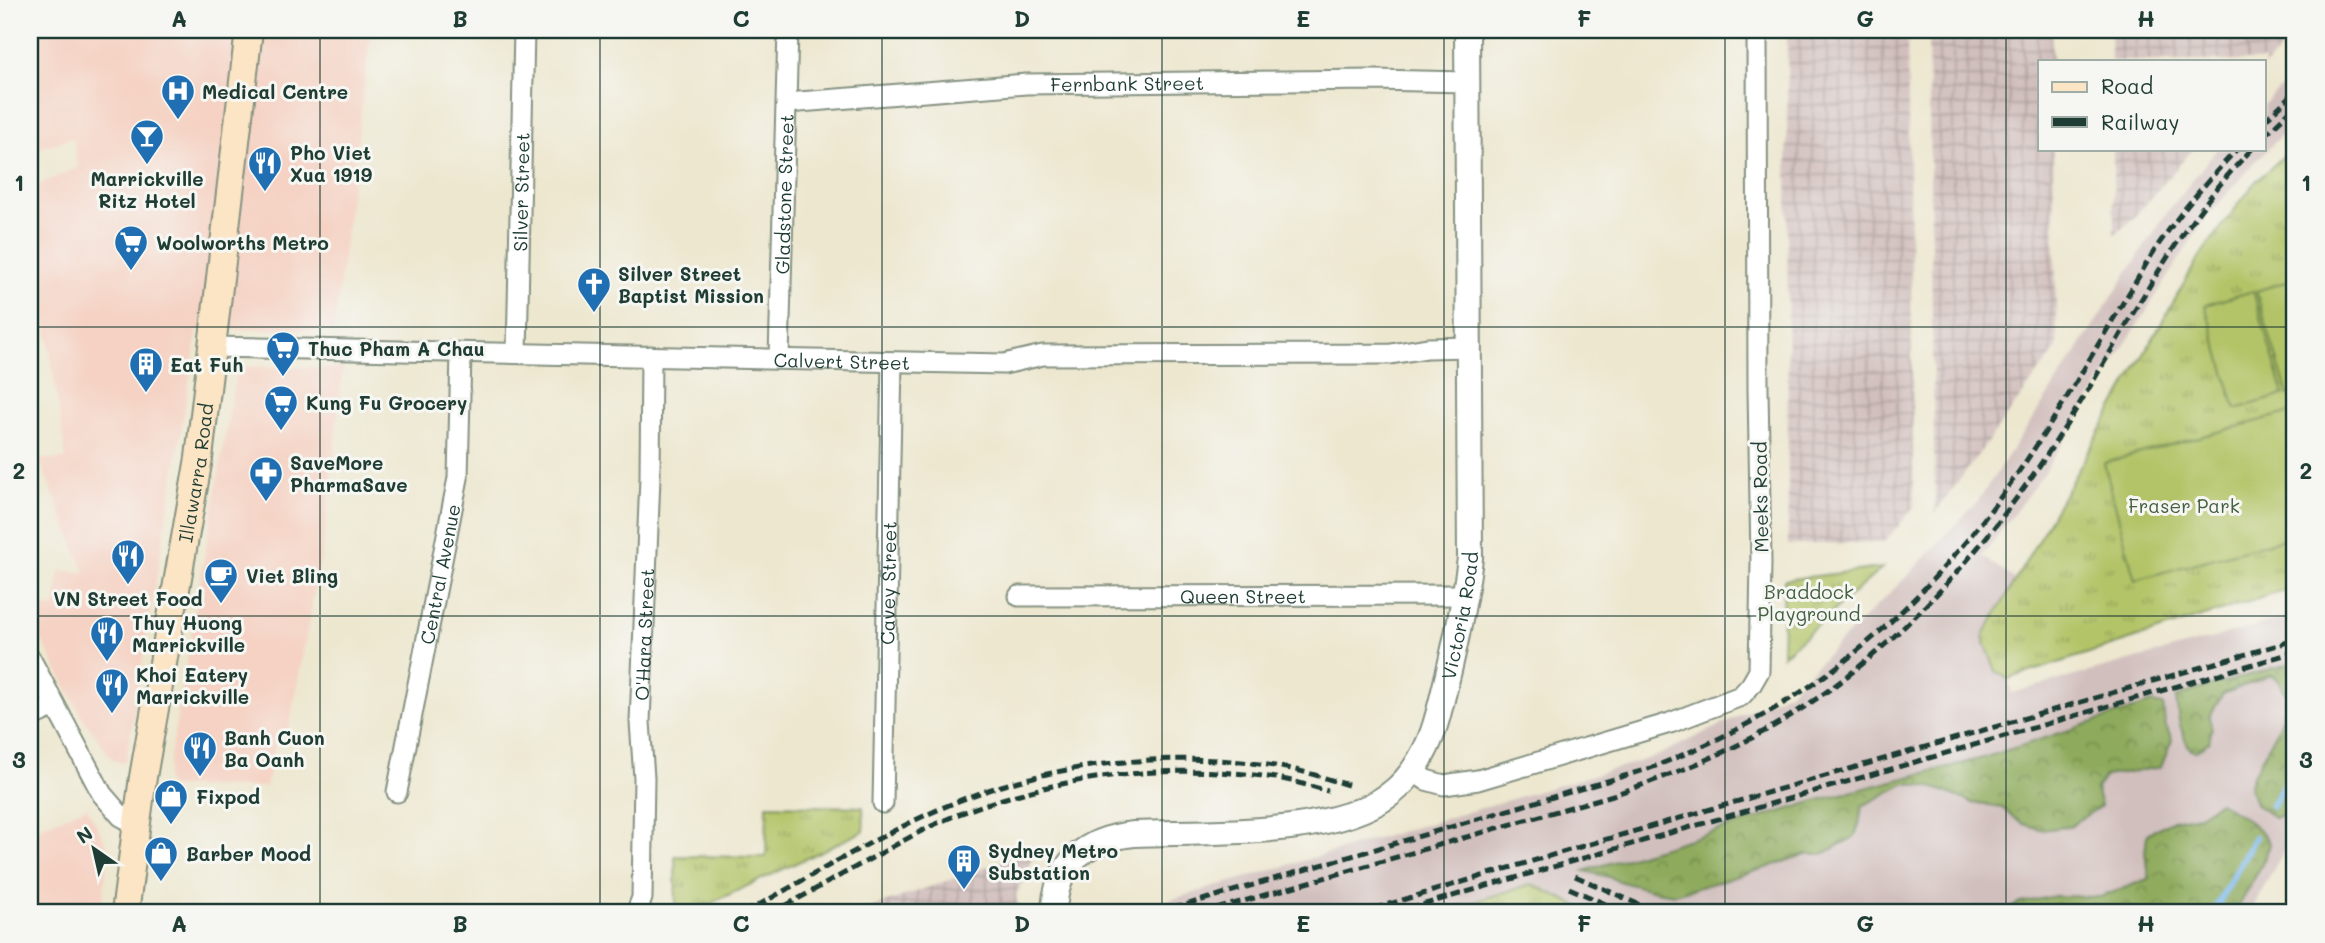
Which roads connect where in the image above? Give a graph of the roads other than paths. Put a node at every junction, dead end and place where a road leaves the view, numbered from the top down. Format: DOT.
graph roads {
  1 [pos="249,30"];
  2 [pos="524,30"];
  3 [pos="788,30"];
  4 [pos="1467,30"];
  5 [pos="1757,30"];
  6 [pos="1467,82"];
  7 [pos="787,103"];
  8 [pos="212,347"];
  9 [pos="1471,347"];
  10 [pos="461,353"];
  11 [pos="517,353"];
  12 [pos="651,356"];
  13 [pos="779,358"];
  14 [pos="892,362"];
  15 [pos="1466,595"];
  16 [pos="1018,596"];
  17 [pos="30,658"];
  18 [pos="55,706"];
  19 [pos="30,717"];
  20 [pos="1413,771"];
  21 [pos="397,792"];
  22 [pos="883,803"];
  23 [pos="136,824"];
  24 [pos="125,913"];
  25 [pos="637,913"];
  26 [pos="1054,913"];
  1 -- 8 [label="main road, Illawarra Road"];
  2 -- 11 [label="street, Silver Street"];
  3 -- 7 [label="street, Gladstone Street"];
  4 -- 6 [label="street, Victoria Road"];
  5 -- 20 [label="street, Meeks Road"];
  6 -- 7 [label="street, Fernbank Street"];
  6 -- 9 [label="street, Victoria Road"];
  7 -- 13 [label="street, Gladstone Street"];
  8 -- 10 [label="street, Calvert Street"];
  8 -- 23 [label="main road, Illawarra Road"];
  9 -- 14 [label="street, Calvert Street"];
  9 -- 15 [label="street, Victoria Road"];
  10 -- 11 [label="street, Calvert Street"];
  10 -- 21 [label="street, Central Avenue"];
  11 -- 12 [label="street, Calvert Street"];
  12 -- 13 [label="street, Calvert Street"];
  12 -- 25 [label="street, O'Hara Street"];
  13 -- 14 [label="street, Calvert Street"];
  14 -- 22 [label="street, Cavey Street"];
  15 -- 16 [label="street, Queen Street"];
  15 -- 20 [label="street, Victoria Road"];
  17 -- 18 [label="street"];
  18 -- 19 [label="street"];
  18 -- 23 [label="street"];
  20 -- 26 [label="street, Victoria Road"];
  23 -- 24 [label="main road, Illawarra Road"];
}
